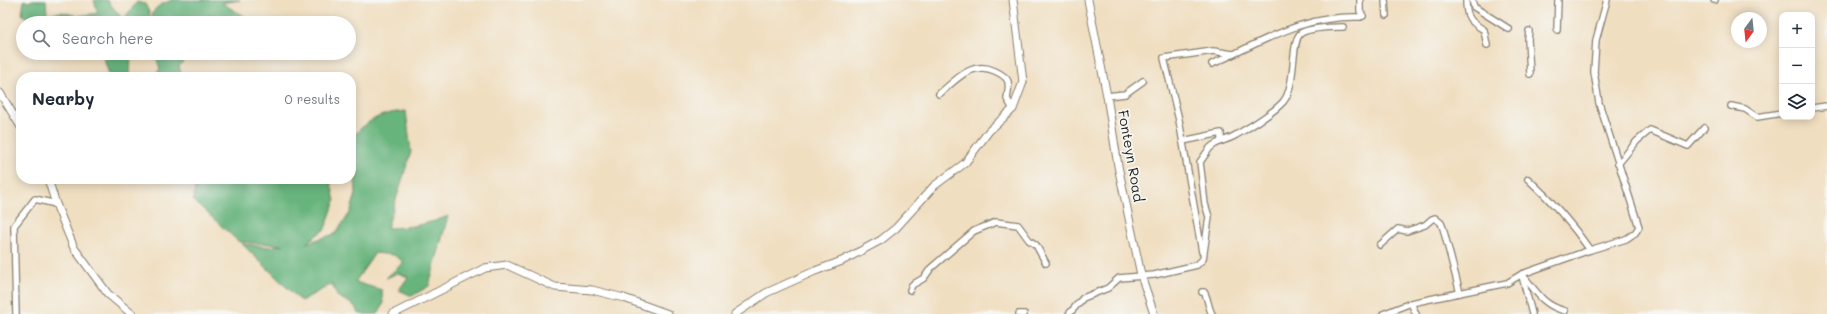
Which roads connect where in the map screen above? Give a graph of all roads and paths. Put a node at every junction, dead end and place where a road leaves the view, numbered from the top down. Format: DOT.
graph roads {
  1 [pos="1013,0"];
  2 [pos="1088,0"];
  3 [pos="1360,0"];
  4 [pos="1385,0"];
  5 [pos="1466,0"];
  6 [pos="1472,0"];
  7 [pos="1558,0"];
  8 [pos="1606,0"];
  9 [pos="1386,15"];
  10 [pos="1343,27"];
  11 [pos="1509,29"];
  12 [pos="1557,30"];
  13 [pos="1529,31"];
  14 [pos="1487,45"];
  15 [pos="1233,54"];
  16 [pos="1212,64"];
  17 [pos="1530,74"];
  18 [pos="1143,81"];
  19 [pos="0,93"];
  20 [pos="939,94"];
  21 [pos="1107,96"];
  22 [pos="1731,106"];
  23 [pos="1827,106"];
  24 [pos="1815,108"];
  25 [pos="1013,109"];
  26 [pos="1779,114"];
  27 [pos="16,119"];
  28 [pos="1704,128"];
  29 [pos="1183,141"];
  30 [pos="1221,141"];
  31 [pos="1618,164"];
  32 [pos="1528,179"];
  33 [pos="50,184"];
  34 [pos="56,204"];
  35 [pos="1380,245"];
  36 [pos="1590,250"];
  37 [pos="1203,258"];
  38 [pos="1046,262"];
  39 [pos="1522,274"];
  40 [pos="1141,276"];
  41 [pos="910,290"];
  42 [pos="1202,292"];
  43 [pos="1460,293"];
  44 [pos="1411,304"];
  45 [pos="1565,311"];
  46 [pos="16,314"];
  47 [pos="132,314"];
  48 [pos="392,314"];
  49 [pos="668,314"];
  50 [pos="735,314"];
  51 [pos="1019,314"];
  52 [pos="1024,314"];
  53 [pos="1069,314"];
  54 [pos="1154,314"];
  55 [pos="1212,314"];
  56 [pos="1383,314"];
  57 [pos="1416,314"];
  58 [pos="1532,314"];
  1 -- 25 [label="street"];
  2 -- 21 [label="street, Fonteyn Road"];
  3 -- 15 [label="street"];
  4 -- 9 [label="street"];
  5 -- 14 [label="street"];
  6 -- 11 [label="street"];
  7 -- 12 [label="street"];
  8 -- 31 [label="street"];
  10 -- 30 [label="street"];
  13 -- 17 [label="street"];
  15 -- 16 [label="street"];
  15 -- 29 [label="street"];
  18 -- 21 [label="street"];
  19 -- 27 [label="street"];
  20 -- 25 [label="street"];
  21 -- 40 [label="street, Fonteyn Road"];
  22 -- 26 [label="street"];
  23 -- 24 [label="street"];
  25 -- 50 [label="street"];
  28 -- 31 [label="street"];
  29 -- 30 [label="street"];
  29 -- 37 [label="street"];
  30 -- 37 [label="street"];
  31 -- 36 [label="street"];
  32 -- 36 [label="street"];
  33 -- 34 [label="street"];
  34 -- 46 [label="street"];
  34 -- 47 [label="street"];
  35 -- 43 [label="street"];
  36 -- 39 [label="street"];
  37 -- 40 [label="street"];
  38 -- 41 [label="street"];
  39 -- 43 [label="street"];
  39 -- 45 [label="street"];
  39 -- 58 [label="street"];
  40 -- 53 [label="street"];
  40 -- 54 [label="street, Fonteyn Road"];
  42 -- 55 [label="street"];
  43 -- 44 [label="street"];
  44 -- 56 [label="street"];
  44 -- 57 [label="street"];
  48 -- 49 [label="street"];
  51 -- 52 [label="street"];
}
